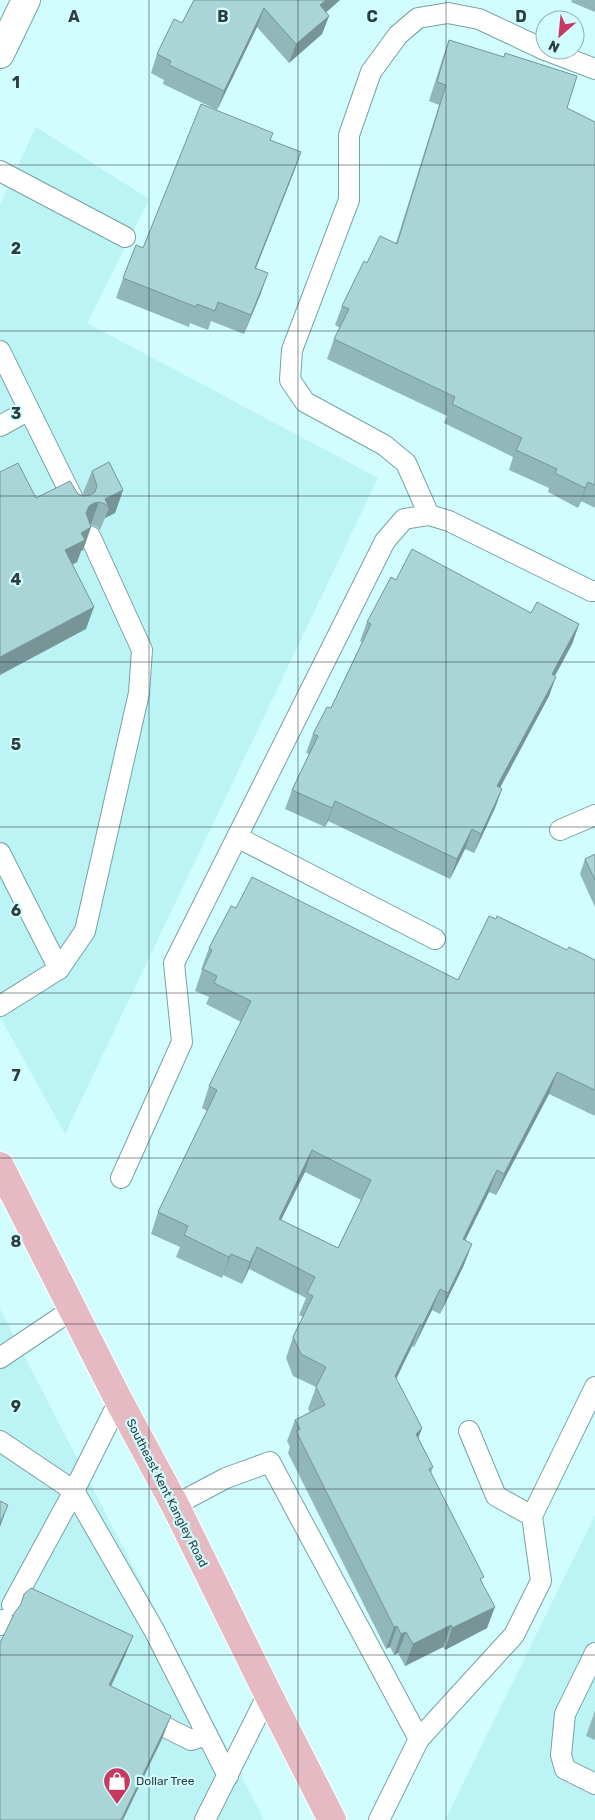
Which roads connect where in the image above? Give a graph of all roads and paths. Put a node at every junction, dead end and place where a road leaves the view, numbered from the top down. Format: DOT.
graph roads {
  1 [pos="26,0"];
  2 [pos="535,45"];
  3 [pos="0,54"];
  4 [pos="571,60"];
  5 [pos="595,69"];
  6 [pos="0,171"];
  7 [pos="125,237"];
  8 [pos="0,351"];
  9 [pos="29,410"];
  10 [pos="0,426"];
  11 [pos="76,507"];
  12 [pos="429,515"];
  13 [pos="90,536"];
  14 [pos="595,591"];
  15 [pos="595,815"];
  16 [pos="560,830"];
  17 [pos="237,837"];
  18 [pos="0,853"];
  19 [pos="435,939"];
  20 [pos="58,969"];
  21 [pos="0,1006"];
  22 [pos="0,1166"];
  23 [pos="121,1178"];
  24 [pos="73,1309"];
  25 [pos="0,1358"];
  26 [pos="595,1387"];
  27 [pos="119,1401"];
  28 [pos="469,1431"];
  29 [pos="0,1441"];
  30 [pos="74,1491"];
  31 [pos="175,1505"];
  32 [pos="532,1516"];
  33 [pos="5,1617"];
  34 [pos="595,1653"];
  35 [pos="268,1694"];
  36 [pos="130,1709"];
  37 [pos="207,1735"];
  38 [pos="419,1739"];
  39 [pos="228,1776"];
  40 [pos="595,1784"];
  41 [pos="213,1815"];
  42 [pos="332,1820"];
  43 [pos="379,1820"];
  1 -- 3 [label="street"];
  2 -- 12 [label="lane"];
  4 -- 5 [label="lane"];
  6 -- 7 [label="lane"];
  8 -- 9 [label="lane"];
  9 -- 10 [label="lane"];
  9 -- 11 [label="lane"];
  12 -- 14 [label="lane"];
  12 -- 17 [label="lane"];
  13 -- 20 [label="lane"];
  15 -- 16 [label="lane"];
  17 -- 19 [label="lane"];
  17 -- 23 [label="lane"];
  18 -- 20 [label="lane"];
  20 -- 21 [label="lane"];
  22 -- 24 [label="main road, Southeast Kent Kangley Road"];
  24 -- 25 [label="lane"];
  24 -- 27 [label="main road, Southeast Kent Kangley Road"];
  26 -- 32 [label="lane"];
  27 -- 30 [label="lane"];
  27 -- 31 [label="main road, Southeast Kent Kangley Road"];
  28 -- 32 [label="lane"];
  29 -- 30 [label="lane"];
  30 -- 33 [label="lane"];
  30 -- 37 [label="lane"];
  31 -- 35 [label="main road, Southeast Kent Kangley Road"];
  31 -- 38 [label="lane"];
  32 -- 38 [label="lane"];
  34 -- 40 [label="lane"];
  35 -- 39 [label="lane"];
  35 -- 42 [label="main road, Southeast Kent Kangley Road"];
  36 -- 37 [label="lane"];
  37 -- 39 [label="lane"];
  38 -- 43 [label="lane"];
  39 -- 41 [label="lane"];
}
